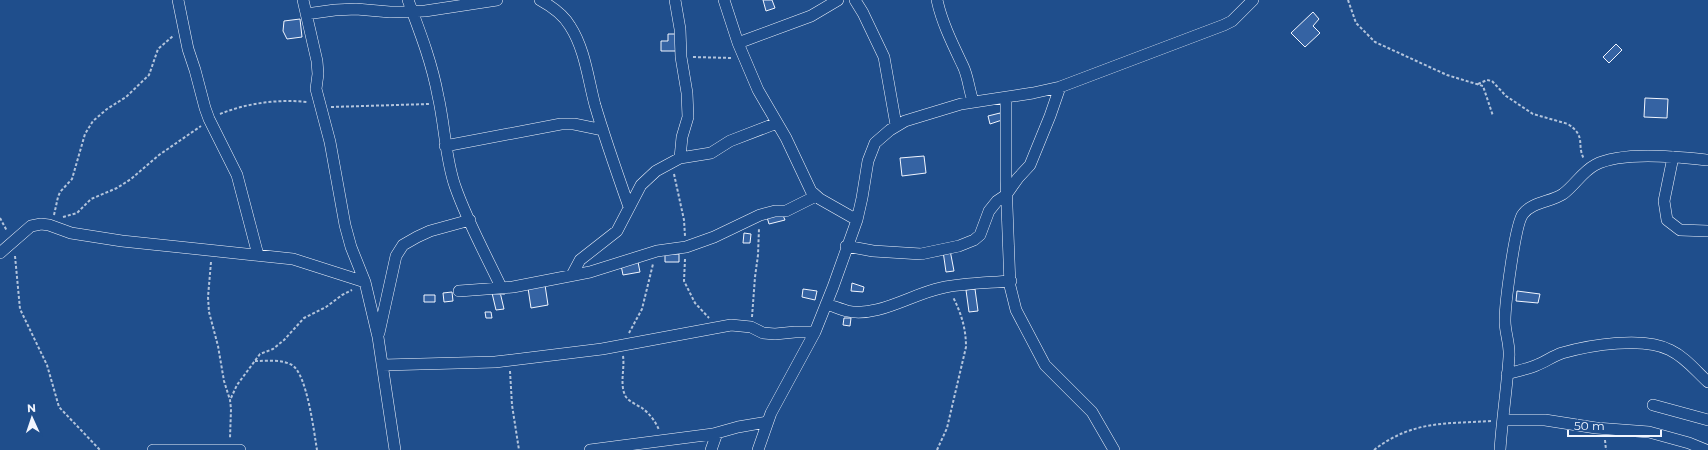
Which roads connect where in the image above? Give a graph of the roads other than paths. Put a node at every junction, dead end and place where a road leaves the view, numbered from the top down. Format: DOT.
graph roads {
  1 [pos="178,0"];
  2 [pos="303,0"];
  3 [pos="408,0"];
  4 [pos="497,0"];
  5 [pos="540,0"];
  6 [pos="675,0"];
  7 [pos="724,0"];
  8 [pos="838,0"];
  9 [pos="854,0"];
  10 [pos="937,0"];
  11 [pos="1253,0"];
  12 [pos="412,11"];
  13 [pos="306,14"];
  14 [pos="738,44"];
  15 [pos="1060,87"];
  16 [pos="1006,98"];
  17 [pos="973,101"];
  18 [pos="777,123"];
  19 [pos="896,125"];
  20 [pos="603,130"];
  21 [pos="446,146"];
  22 [pos="1672,157"];
  23 [pos="675,160"];
  24 [pos="1708,160"];
  25 [pos="1006,195"];
  26 [pos="816,196"];
  27 [pos="629,207"];
  28 [pos="470,220"];
  29 [pos="857,220"];
  30 [pos="1708,230"];
  31 [pos="846,246"];
  32 [pos="0,253"];
  33 [pos="258,255"];
  34 [pos="572,275"];
  35 [pos="1011,281"];
  36 [pos="366,285"];
  37 [pos="502,289"];
  38 [pos="459,291"];
  39 [pos="826,304"];
  40 [pos="815,332"];
  41 [pos="378,337"];
  42 [pos="383,365"];
  43 [pos="1507,374"];
  44 [pos="1708,382"];
  45 [pos="1653,405"];
  46 [pos="1503,420"];
  47 [pos="1708,420"];
  48 [pos="766,422"];
  49 [pos="717,433"];
  50 [pos="609,449"];
  51 [pos="760,449"];
  52 [pos="153,450"];
  53 [pos="230,450"];
  54 [pos="240,450"];
  55 [pos="395,450"];
  56 [pos="590,450"];
  57 [pos="711,450"];
  58 [pos="1114,450"];
  59 [pos="1500,450"];
  60 [pos="1706,450"];
  1 -- 33 [label="street"];
  2 -- 13 [label="street"];
  3 -- 12 [label="street"];
  4 -- 12 [label="street"];
  5 -- 20 [label="street"];
  6 -- 23 [label="street"];
  7 -- 14 [label="street"];
  8 -- 14 [label="street"];
  9 -- 19 [label="street"];
  10 -- 17 [label="street"];
  11 -- 15 [label="street"];
  12 -- 13 [label="street"];
  12 -- 21 [label="street"];
  13 -- 36 [label="street"];
  14 -- 18 [label="street"];
  15 -- 16 [label="street"];
  15 -- 25 [label="street"];
  16 -- 17 [label="street"];
  16 -- 25 [label="street"];
  17 -- 19 [label="street"];
  18 -- 23 [label="street"];
  18 -- 26 [label="street"];
  19 -- 29 [label="street"];
  20 -- 21 [label="street"];
  20 -- 27 [label="street"];
  21 -- 28 [label="street"];
  22 -- 24 [label="street"];
  22 -- 30 [label="street"];
  22 -- 43 [label="street"];
  23 -- 27 [label="street"];
  25 -- 31 [label="street"];
  25 -- 35 [label="street"];
  26 -- 29 [label="street"];
  26 -- 34 [label="street"];
  27 -- 34 [label="street"];
  28 -- 37 [label="street"];
  28 -- 41 [label="street"];
  29 -- 31 [label="street"];
  31 -- 39 [label="street"];
  32 -- 33 [label="street"];
  33 -- 36 [label="street"];
  34 -- 37 [label="street"];
  35 -- 39 [label="street"];
  35 -- 58 [label="street"];
  36 -- 41 [label="street"];
  37 -- 38 [label="street"];
  39 -- 40 [label="street"];
  40 -- 42 [label="street"];
  40 -- 48 [label="street"];
  41 -- 42 [label="street"];
  42 -- 55 [label="street"];
  43 -- 44 [label="street"];
  43 -- 46 [label="street"];
  45 -- 47 [label="street"];
  46 -- 59 [label="street"];
  46 -- 60 [label="street"];
  48 -- 49 [label="street"];
  48 -- 51 [label="street"];
  49 -- 50 [label="street"];
  49 -- 57 [label="street"];
  50 -- 56 [label="street"];
  52 -- 53 [label="street"];
  53 -- 54 [label="street"];
}
